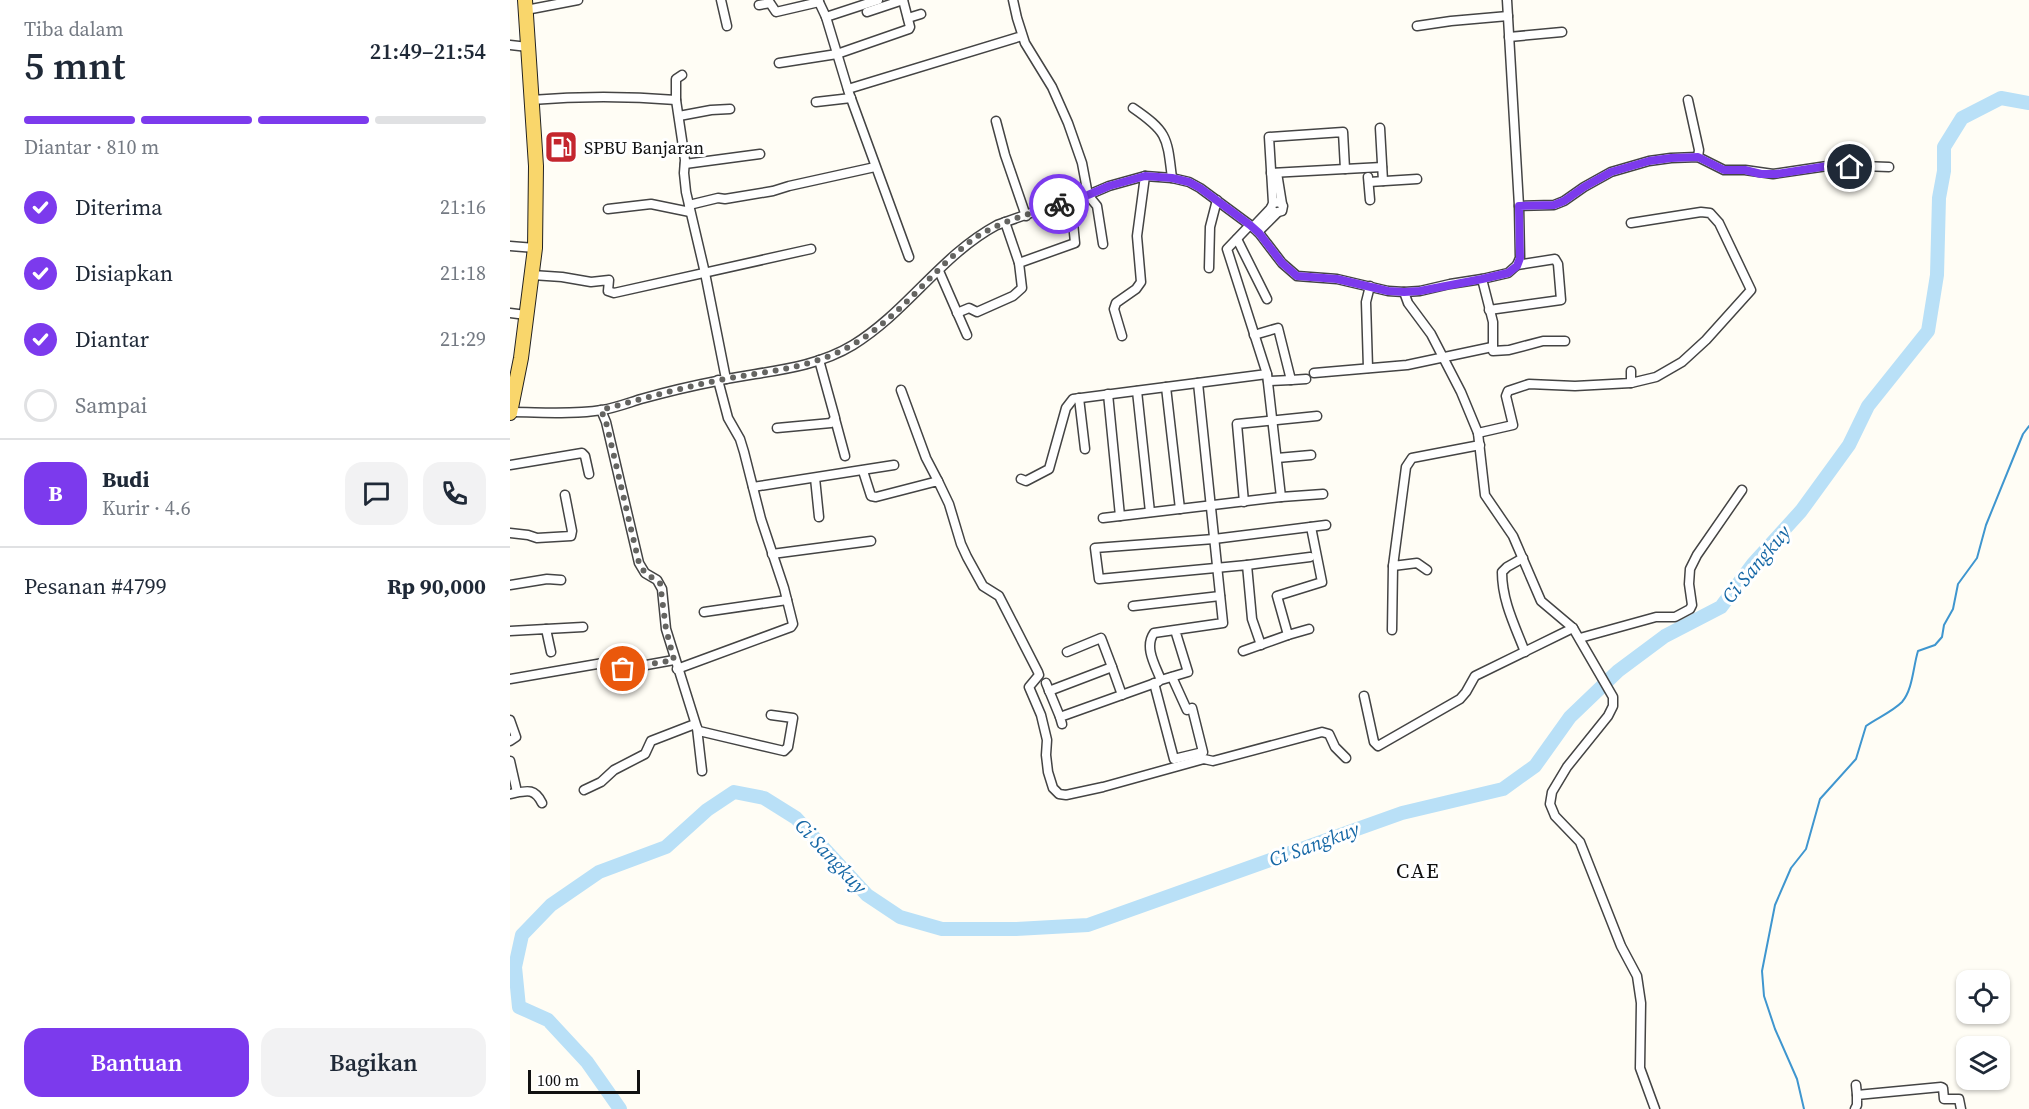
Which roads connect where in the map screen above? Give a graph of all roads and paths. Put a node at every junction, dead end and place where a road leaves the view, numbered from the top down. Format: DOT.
graph roads {
  1 [pos="578,0"];
  2 [pos="721,0"];
  3 [pos="878,0"];
  4 [pos="903,0"];
  5 [pos="1013,0"];
  6 [pos="1507,0"];
  7 [pos="819,1"];
  8 [pos="525,5"];
  9 [pos="759,5"];
  10 [pos="867,12"];
  11 [pos="921,14"];
  12 [pos="1508,16"];
  13 [pos="826,17"];
  14 [pos="908,18"];
  15 [pos="727,26"];
  16 [pos="1417,26"];
  17 [pos="1562,32"];
  18 [pos="1022,36"];
  19 [pos="1509,37"];
  20 [pos="510,45"];
  21 [pos="528,47"];
  22 [pos="837,54"];
  23 [pos="779,63"];
  24 [pos="682,75"];
  25 [pos="848,89"];
  26 [pos="850,98"];
  27 [pos="1688,99"];
  28 [pos="531,100"];
  29 [pos="676,100"];
  30 [pos="816,102"];
  31 [pos="1133,108"];
  32 [pos="729,110"];
  33 [pos="679,116"];
  34 [pos="996,121"];
  35 [pos="1380,128"];
  36 [pos="760,154"];
  37 [pos="1698,157"];
  38 [pos="685,164"];
  39 [pos="875,167"];
  40 [pos="1382,167"];
  41 [pos="1889,167"];
  42 [pos="1368,168"];
  43 [pos="1345,169"];
  44 [pos="1274,173"];
  45 [pos="1145,176"];
  46 [pos="1172,178"];
  47 [pos="1417,179"];
  48 [pos="1383,181"];
  49 [pos="1369,182"];
  50 [pos="1084,196"];
  51 [pos="1216,200"];
  52 [pos="1370,200"];
  53 [pos="1519,206"];
  54 [pos="608,209"];
  55 [pos="689,209"];
  56 [pos="1026,216"];
  57 [pos="1005,222"];
  58 [pos="1631,223"];
  59 [pos="1254,228"];
  60 [pos="1237,239"];
  61 [pos="1103,244"];
  62 [pos="510,246"];
  63 [pos="535,248"];
  64 [pos="811,249"];
  65 [pos="909,257"];
  66 [pos="1019,263"];
  67 [pos="1517,266"];
  68 [pos="1209,268"];
  69 [pos="939,271"];
  70 [pos="705,273"];
  71 [pos="532,275"];
  72 [pos="1482,279"];
  73 [pos="1370,286"];
  74 [pos="1404,292"];
  75 [pos="1267,299"];
  76 [pos="1489,310"];
  77 [pos="510,313"];
  78 [pos="957,313"];
  79 [pos="526,315"];
  80 [pos="967,335"];
  81 [pos="1254,335"];
  82 [pos="1122,336"];
  83 [pos="1565,341"];
  84 [pos="1492,347"];
  85 [pos="1443,358"];
  86 [pos="819,360"];
  87 [pos="1368,368"];
  88 [pos="1631,371"];
  89 [pos="1314,373"];
  90 [pos="1268,378"];
  91 [pos="1306,379"];
  92 [pos="722,380"];
  93 [pos="1291,380"];
  94 [pos="1198,383"];
  95 [pos="1631,383"];
  96 [pos="1166,387"];
  97 [pos="512,390"];
  98 [pos="901,390"];
  99 [pos="1137,391"];
  100 [pos="1108,394"];
  101 [pos="1079,398"];
  102 [pos="601,410"];
  103 [pos="510,413"];
  104 [pos="1317,416"];
  105 [pos="835,419"];
  106 [pos="1272,420"];
  107 [pos="777,428"];
  108 [pos="1478,433"];
  109 [pos="1480,445"];
  110 [pos="1085,449"];
  111 [pos="1311,455"];
  112 [pos="845,456"];
  113 [pos="1277,458"];
  114 [pos="510,465"];
  115 [pos="894,465"];
  116 [pos="863,471"];
  117 [pos="589,474"];
  118 [pos="815,478"];
  119 [pos="1021,479"];
  120 [pos="938,481"];
  121 [pos="753,487"];
  122 [pos="1742,490"];
  123 [pos="1323,494"];
  124 [pos="565,495"];
  125 [pos="1281,497"];
  126 [pos="1244,502"];
  127 [pos="1211,506"];
  128 [pos="1180,509"];
  129 [pos="1150,513"];
  130 [pos="1120,516"];
  131 [pos="819,517"];
  132 [pos="1103,518"];
  133 [pos="1326,525"];
  134 [pos="1311,527"];
  135 [pos="510,533"];
  136 [pos="1214,538"];
  137 [pos="871,541"];
  138 [pos="772,554"];
  139 [pos="1310,557"];
  140 [pos="1523,558"];
  141 [pos="1247,565"];
  142 [pos="1393,566"];
  143 [pos="1216,567"];
  144 [pos="1427,570"];
  145 [pos="561,580"];
  146 [pos="510,585"];
  147 [pos="1220,596"];
  148 [pos="787,600"];
  149 [pos="1132,606"];
  150 [pos="704,612"];
  151 [pos="583,627"];
  152 [pos="1573,628"];
  153 [pos="546,629"];
  154 [pos="1309,629"];
  155 [pos="1174,630"];
  156 [pos="1392,630"];
  157 [pos="510,631"];
  158 [pos="1288,635"];
  159 [pos="1580,638"];
  160 [pos="1261,645"];
  161 [pos="1243,651"];
  162 [pos="551,652"];
  163 [pos="1066,652"];
  164 [pos="1525,652"];
  165 [pos="676,664"];
  166 [pos="1112,667"];
  167 [pos="1172,677"];
  168 [pos="510,679"];
  169 [pos="1158,682"];
  170 [pos="1122,695"];
  171 [pos="1364,696"];
  172 [pos="771,715"];
  173 [pos="510,720"];
  174 [pos="696,726"];
  175 [pos="510,741"];
  176 [pos="1346,758"];
  177 [pos="510,761"];
  178 [pos="702,771"];
  179 [pos="584,790"];
  180 [pos="513,793"];
  181 [pos="542,803"];
  182 [pos="1655,1109"];
  183 [pos="1855,1109"];
  184 [pos="1961,1109"];
  1 -- 8 [label="street"];
  2 -- 15 [label="street"];
  3 -- 13 [label="street"];
  4 -- 10 [label="street"];
  4 -- 14 [label="street"];
  5 -- 18 [label="street"];
  6 -- 12 [label="street"];
  7 -- 9 [label="street"];
  7 -- 13 [label="street"];
  8 -- 21 [label="main road"];
  11 -- 14 [label="street"];
  12 -- 16 [label="street"];
  12 -- 19 [label="street"];
  13 -- 22 [label="street"];
  14 -- 22 [label="street"];
  17 -- 19 [label="street"];
  18 -- 25 [label="street"];
  18 -- 50 [label="street"];
  19 -- 53 [label="street"];
  20 -- 21 [label="street"];
  21 -- 28 [label="main road"];
  22 -- 23 [label="street"];
  22 -- 25 [label="street"];
  24 -- 29 [label="street"];
  25 -- 26 [label="street"];
  26 -- 30 [label="street"];
  26 -- 39 [label="street"];
  27 -- 37 [label="street"];
  28 -- 29 [label="street"];
  28 -- 63 [label="main road"];
  29 -- 33 [label="street"];
  31 -- 46 [label="street"];
  32 -- 33 [label="street"];
  33 -- 38 [label="street"];
  34 -- 56 [label="street"];
  35 -- 40 [label="street"];
  36 -- 38 [label="street"];
  37 -- 41 [label="street"];
  37 -- 53 [label="street"];
  38 -- 55 [label="street"];
  39 -- 55 [label="street"];
  39 -- 65 [label="street"];
  40 -- 42 [label="street"];
  40 -- 48 [label="street"];
  42 -- 43 [label="street"];
  42 -- 49 [label="street"];
  43 -- 44 [label="street"];
  43 -- 44 [label="street"];
  44 -- 59 [label="street"];
  45 -- 46 [label="street"];
  45 -- 50 [label="street"];
  45 -- 82 [label="street"];
  46 -- 51 [label="street"];
  47 -- 48 [label="street"];
  48 -- 49 [label="street"];
  49 -- 52 [label="street"];
  50 -- 56 [label="street"];
  50 -- 61 [label="street"];
  50 -- 66 [label="street"];
  51 -- 59 [label="street"];
  51 -- 68 [label="street"];
  53 -- 67 [label="street"];
  54 -- 55 [label="street"];
  55 -- 70 [label="street"];
  56 -- 57 [label="street"];
  57 -- 66 [label="street"];
  57 -- 69 [label="street"];
  58 -- 95 [label="street"];
  59 -- 60 [label="street"];
  59 -- 73 [label="street"];
  60 -- 75 [label="street"];
  60 -- 81 [label="street"];
  62 -- 63 [label="street"];
  63 -- 71 [label="main road"];
  64 -- 70 [label="street"];
  66 -- 78 [label="street"];
  67 -- 72 [label="street"];
  67 -- 76 [label="street"];
  69 -- 78 [label="street"];
  69 -- 86 [label="street"];
  70 -- 71 [label="street"];
  70 -- 92 [label="street"];
  71 -- 79 [label="main road"];
  72 -- 74 [label="street"];
  72 -- 76 [label="street"];
  73 -- 74 [label="street"];
  73 -- 87 [label="street"];
  74 -- 85 [label="street"];
  76 -- 84 [label="street"];
  77 -- 79 [label="street"];
  78 -- 80 [label="street"];
  79 -- 97 [label="main road"];
  81 -- 90 [label="street"];
  81 -- 93 [label="street"];
  83 -- 84 [label="street"];
  84 -- 85 [label="street"];
  85 -- 87 [label="street"];
  85 -- 108 [label="street"];
  86 -- 92 [label="street"];
  86 -- 105 [label="street"];
  87 -- 89 [label="street"];
  88 -- 95 [label="street"];
  90 -- 93 [label="street"];
  90 -- 94 [label="street"];
  90 -- 106 [label="street"];
  91 -- 93 [label="street"];
  92 -- 102 [label="street"];
  92 -- 121 [label="street"];
  94 -- 96 [label="street"];
  94 -- 127 [label="street"];
  95 -- 108 [label="street"];
  96 -- 99 [label="street"];
  96 -- 128 [label="street"];
  97 -- 103 [label="main road"];
  98 -- 120 [label="street"];
  99 -- 100 [label="street"];
  99 -- 129 [label="street"];
  100 -- 101 [label="street"];
  100 -- 130 [label="street"];
  101 -- 110 [label="street"];
  101 -- 119 [label="street"];
  102 -- 103 [label="street"];
  102 -- 165 [label="street"];
  104 -- 106 [label="street"];
  105 -- 107 [label="street"];
  105 -- 112 [label="street"];
  106 -- 113 [label="street"];
  106 -- 126 [label="street"];
  108 -- 109 [label="street"];
  109 -- 140 [label="street"];
  109 -- 142 [label="street"];
  111 -- 113 [label="street"];
  113 -- 125 [label="street"];
  114 -- 117 [label="street"];
  115 -- 116 [label="street"];
  116 -- 118 [label="street"];
  116 -- 120 [label="street"];
  118 -- 121 [label="street"];
  118 -- 131 [label="street"];
  120 -- 176 [label="street"];
  121 -- 138 [label="street"];
  122 -- 159 [label="street"];
  123 -- 125 [label="street"];
  124 -- 135 [label="street"];
  125 -- 126 [label="street"];
  126 -- 127 [label="street"];
  127 -- 128 [label="street"];
  127 -- 136 [label="street"];
  128 -- 129 [label="street"];
  129 -- 130 [label="street"];
  130 -- 132 [label="street"];
  133 -- 134 [label="street"];
  134 -- 136 [label="street"];
  134 -- 158 [label="street"];
  136 -- 143 [label="street"];
  136 -- 143 [label="street"];
  137 -- 138 [label="street"];
  138 -- 148 [label="street"];
  139 -- 141 [label="street"];
  140 -- 152 [label="street"];
  140 -- 164 [label="street"];
  141 -- 143 [label="street"];
  141 -- 160 [label="street"];
  142 -- 144 [label="street"];
  142 -- 156 [label="street"];
  143 -- 147 [label="street"];
  145 -- 146 [label="street"];
  147 -- 149 [label="street"];
  147 -- 155 [label="street"];
  148 -- 150 [label="street"];
  148 -- 165 [label="street"];
  151 -- 153 [label="street"];
  152 -- 159 [label="street"];
  152 -- 164 [label="street"];
  153 -- 157 [label="street"];
  153 -- 162 [label="street"];
  154 -- 158 [label="street"];
  155 -- 167 [label="street"];
  155 -- 169 [label="street"];
  158 -- 160 [label="street"];
  159 -- 182 [label="street"];
  160 -- 161 [label="street"];
  163 -- 166 [label="street"];
  164 -- 171 [label="street"];
  165 -- 168 [label="street"];
  165 -- 174 [label="street"];
  166 -- 170 [label="street"];
  166 -- 170 [label="street"];
  167 -- 169 [label="street"];
  167 -- 169 [label="street"];
  169 -- 170 [label="street"];
  172 -- 174 [label="street"];
  173 -- 175 [label="street"];
  174 -- 178 [label="street"];
  174 -- 179 [label="street"];
  177 -- 180 [label="street"];
  180 -- 181 [label="street"];
  183 -- 184 [label="street"];
}
